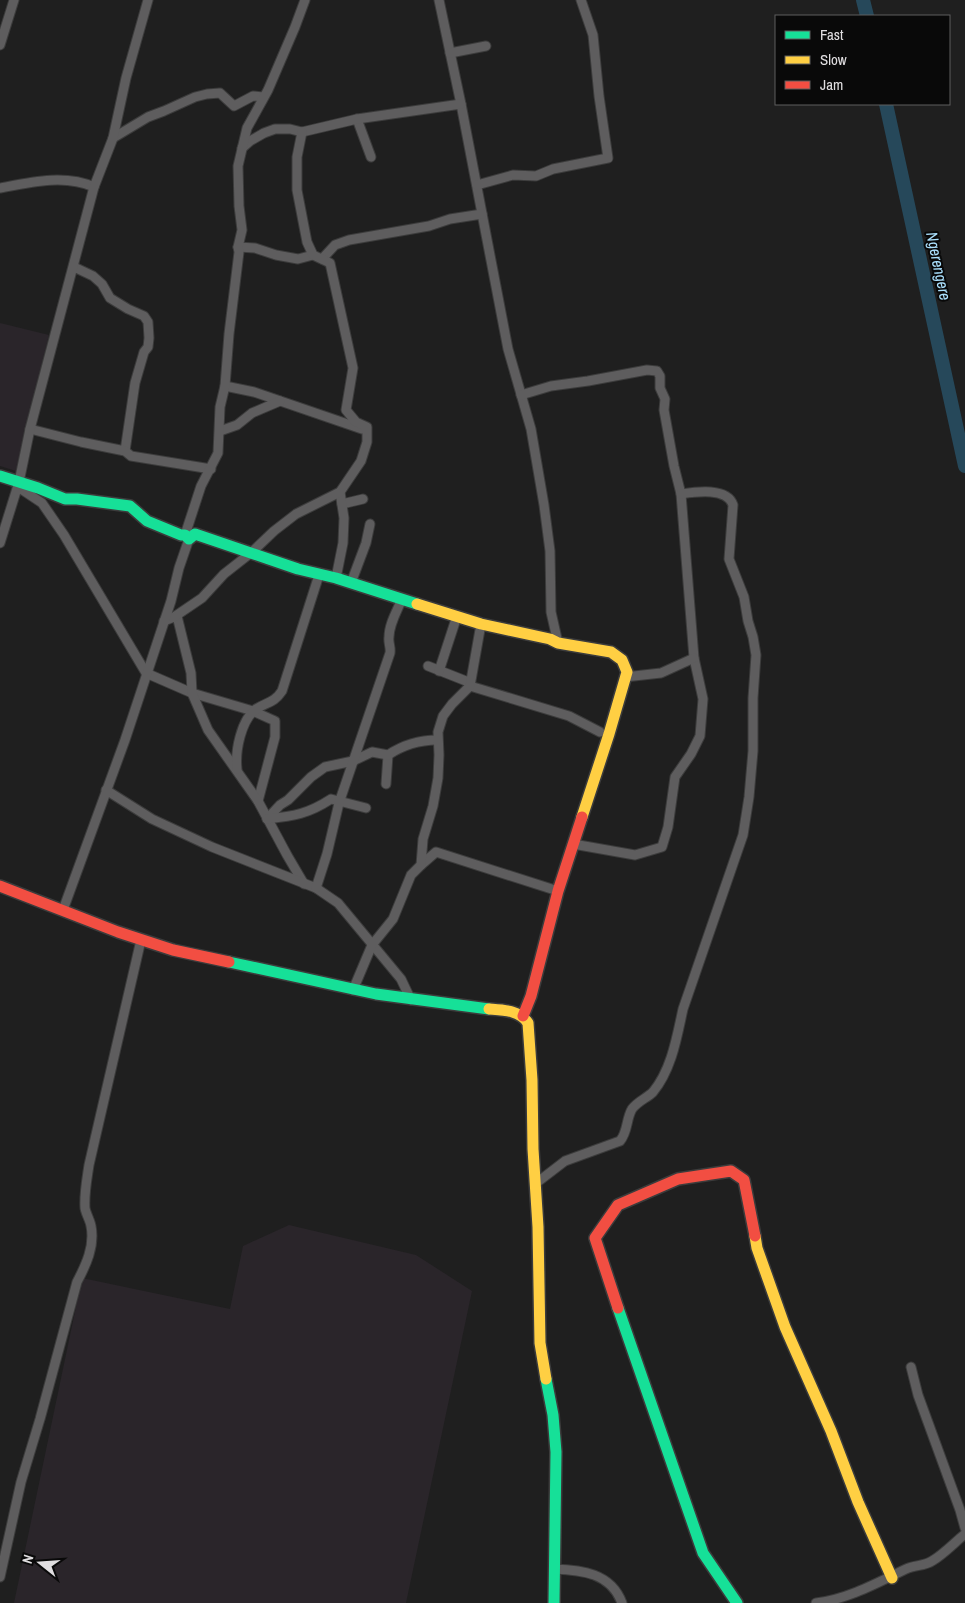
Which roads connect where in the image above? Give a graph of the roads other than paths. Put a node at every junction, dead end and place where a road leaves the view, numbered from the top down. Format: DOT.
graph roads {
  1 [pos="14,0"];
  2 [pos="148,0"];
  3 [pos="306,0"];
  4 [pos="439,0"];
  5 [pos="581,0"];
  6 [pos="0,45"];
  7 [pos="486,46"];
  8 [pos="450,53"];
  9 [pos="263,97"];
  10 [pos="461,104"];
  11 [pos="357,119"];
  12 [pos="302,132"];
  13 [pos="112,138"];
  14 [pos="242,149"];
  15 [pos="371,157"];
  16 [pos="477,185"];
  17 [pos="94,187"];
  18 [pos="0,188"];
  19 [pos="482,214"];
  20 [pos="238,247"];
  21 [pos="312,255"];
  22 [pos="322,259"];
  23 [pos="74,267"];
  24 [pos="225,386"];
  25 [pos="521,395"];
  26 [pos="280,402"];
  27 [pos="30,429"];
  28 [pos="220,431"];
  29 [pos="367,431"];
  30 [pos="126,451"];
  31 [pos="211,469"];
  32 [pos="0,476"];
  33 [pos="19,484"];
  34 [pos="340,492"];
  35 [pos="681,494"];
  36 [pos="364,499"];
  37 [pos="342,504"];
  38 [pos="370,524"];
  39 [pos="187,537"];
  40 [pos="0,543"];
  41 [pos="252,552"];
  42 [pos="319,575"];
  43 [pos="336,578"];
  44 [pos="351,583"];
  45 [pos="402,599"];
  46 [pos="177,616"];
  47 [pos="457,616"];
  48 [pos="164,621"];
  49 [pos="482,624"];
  50 [pos="558,643"];
  51 [pos="694,658"];
  52 [pos="428,666"];
  53 [pos="439,670"];
  54 [pos="146,673"];
  55 [pos="625,677"];
  56 [pos="468,684"];
  57 [pos="192,693"];
  58 [pos="253,711"];
  59 [pos="600,732"];
  60 [pos="437,740"];
  61 [pos="388,754"];
  62 [pos="353,761"];
  63 [pos="237,769"];
  64 [pos="386,784"];
  65 [pos="106,790"];
  66 [pos="258,801"];
  67 [pos="340,801"];
  68 [pos="366,808"];
  69 [pos="268,819"];
  70 [pos="573,844"];
  71 [pos="421,865"];
  72 [pos="305,884"];
  73 [pos="0,886"];
  74 [pos="316,888"];
  75 [pos="558,891"];
  76 [pos="63,910"];
  77 [pos="141,940"];
  78 [pos="372,945"];
  79 [pos="353,990"];
  80 [pos="411,1000"];
  81 [pos="523,1016"];
  82 [pos="535,1184"];
  83 [pos="911,1368"];
  84 [pos="965,1528"];
  85 [pos="965,1534"];
  86 [pos="554,1569"];
  87 [pos="0,1577"];
  88 [pos="892,1578"];
  89 [pos="554,1603"];
  90 [pos="622,1603"];
  91 [pos="737,1603"];
  92 [pos="816,1603"];
  1 -- 6 [label="street"];
  2 -- 13 [label="street"];
  3 -- 9 [label="street"];
  4 -- 8 [label="street"];
  5 -- 16 [label="street"];
  7 -- 8 [label="street"];
  8 -- 10 [label="street"];
  9 -- 13 [label="street"];
  9 -- 14 [label="street"];
  10 -- 11 [label="street"];
  10 -- 16 [label="street"];
  11 -- 12 [label="street"];
  11 -- 15 [label="street"];
  12 -- 14 [label="street"];
  12 -- 21 [label="street"];
  13 -- 17 [label="street"];
  14 -- 20 [label="street"];
  16 -- 19 [label="street"];
  17 -- 18 [label="street"];
  17 -- 23 [label="street"];
  19 -- 22 [label="street"];
  19 -- 25 [label="street"];
  20 -- 21 [label="street"];
  20 -- 24 [label="street"];
  21 -- 22 [label="street"];
  22 -- 29 [label="street"];
  23 -- 27 [label="street"];
  23 -- 30 [label="street"];
  24 -- 26 [label="street"];
  24 -- 28 [label="street"];
  25 -- 35 [label="street"];
  25 -- 50 [label="street"];
  26 -- 28 [label="street"];
  26 -- 29 [label="street"];
  27 -- 30 [label="street"];
  27 -- 33 [label="street"];
  28 -- 31 [label="street"];
  29 -- 34 [label="street"];
  30 -- 31 [label="street"];
  31 -- 39 [label="street"];
  32 -- 33 [label="street"];
  33 -- 39 [label="street"];
  33 -- 40 [label="street"];
  33 -- 54 [label="street"];
  34 -- 37 [label="street"];
  34 -- 41 [label="street"];
  35 -- 51 [label="street"];
  35 -- 82 [label="street"];
  36 -- 37 [label="street"];
  37 -- 43 [label="street"];
  38 -- 44 [label="street"];
  39 -- 41 [label="street"];
  39 -- 48 [label="street"];
  41 -- 42 [label="street"];
  41 -- 46 [label="street"];
  42 -- 43 [label="street"];
  42 -- 58 [label="street"];
  43 -- 44 [label="street"];
  44 -- 45 [label="street"];
  45 -- 47 [label="street"];
  45 -- 62 [label="street"];
  46 -- 48 [label="street"];
  46 -- 57 [label="street"];
  47 -- 49 [label="street"];
  47 -- 53 [label="street"];
  48 -- 54 [label="street"];
  49 -- 50 [label="street"];
  49 -- 56 [label="street"];
  50 -- 55 [label="street"];
  51 -- 55 [label="street"];
  51 -- 70 [label="street"];
  52 -- 53 [label="street"];
  53 -- 56 [label="street"];
  54 -- 57 [label="street"];
  54 -- 65 [label="street"];
  55 -- 70 [label="street"];
  56 -- 59 [label="street"];
  56 -- 60 [label="street"];
  57 -- 58 [label="street"];
  57 -- 63 [label="street"];
  58 -- 63 [label="street"];
  58 -- 66 [label="street"];
  60 -- 61 [label="street"];
  60 -- 71 [label="street"];
  61 -- 62 [label="street"];
  61 -- 64 [label="street"];
  62 -- 67 [label="street"];
  62 -- 69 [label="street"];
  63 -- 66 [label="street"];
  65 -- 72 [label="street"];
  65 -- 76 [label="street"];
  66 -- 69 [label="street"];
  67 -- 68 [label="street"];
  67 -- 69 [label="street"];
  67 -- 74 [label="street"];
  69 -- 72 [label="street"];
  70 -- 75 [label="street"];
  71 -- 75 [label="street"];
  71 -- 78 [label="street"];
  72 -- 74 [label="street"];
  73 -- 76 [label="street"];
  74 -- 78 [label="street"];
  75 -- 81 [label="street"];
  76 -- 77 [label="street"];
  77 -- 79 [label="street"];
  77 -- 87 [label="street"];
  78 -- 79 [label="street"];
  78 -- 80 [label="street"];
  79 -- 80 [label="street"];
  80 -- 81 [label="street"];
  81 -- 82 [label="street"];
  82 -- 86 [label="street"];
  83 -- 84 [label="street"];
  85 -- 88 [label="street"];
  86 -- 89 [label="street"];
  86 -- 90 [label="street"];
  88 -- 91 [label="street"];
  88 -- 92 [label="street"];
}
